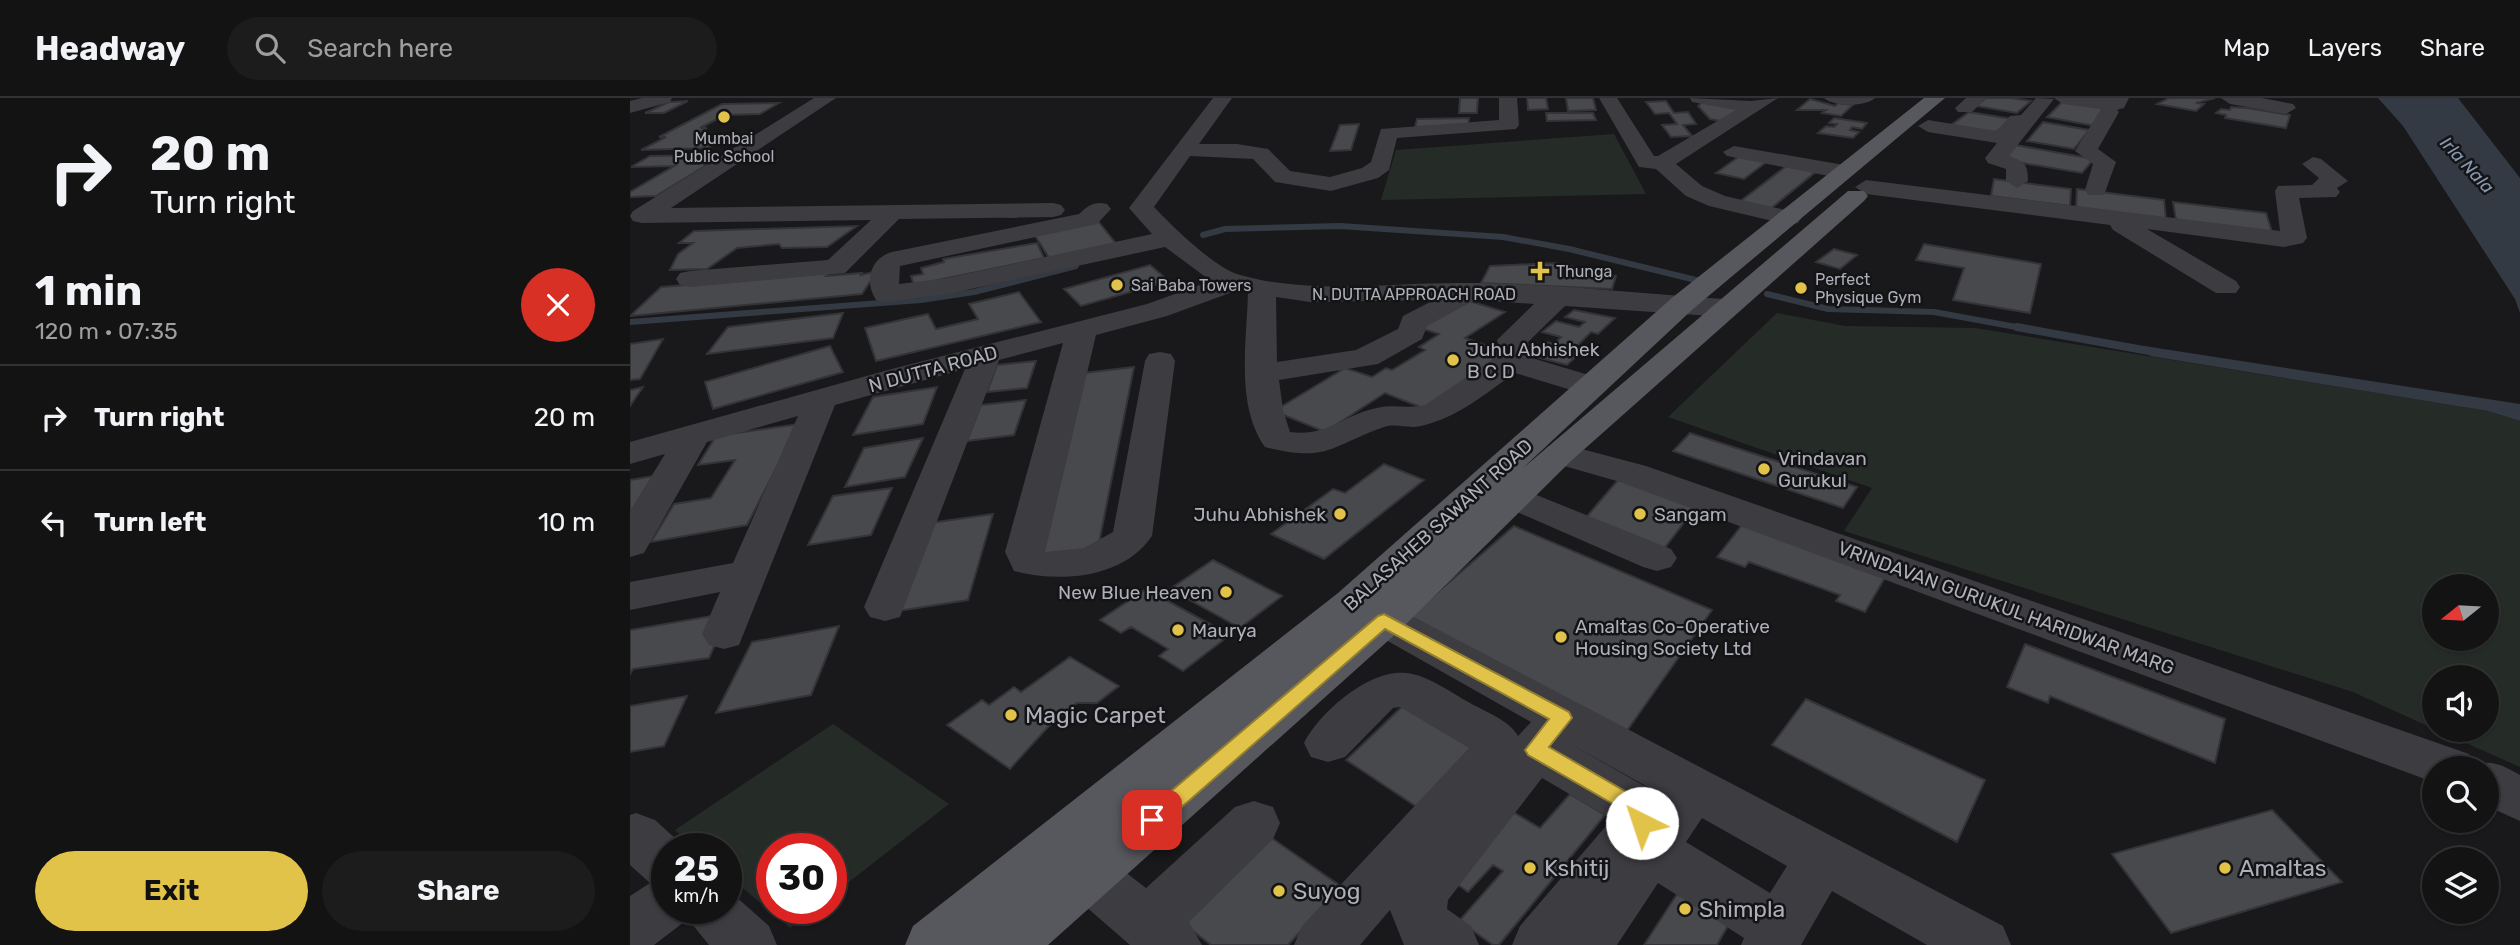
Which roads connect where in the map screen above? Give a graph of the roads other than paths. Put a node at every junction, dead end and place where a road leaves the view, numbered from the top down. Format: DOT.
graph roads {
  1 [pos="636,98"];
  2 [pos="663,98"];
  3 [pos="827,98"];
  4 [pos="1223,98"];
  5 [pos="1508,98"];
  6 [pos="1608,98"];
  7 [pos="1699,98"];
  8 [pos="1833,98"];
  9 [pos="1866,98"];
  10 [pos="2046,98"];
  11 [pos="2230,98"];
  12 [pos="630,100"];
  13 [pos="1751,102"];
  14 [pos="2123,103"];
  15 [pos="630,107"];
  16 [pos="2286,108"];
  17 [pos="1966,111"];
  18 [pos="770,134"];
  19 [pos="738,135"];
  20 [pos="1185,150"];
  21 [pos="1734,152"];
  22 [pos="1662,163"];
  23 [pos="2313,164"];
  24 [pos="1926,172"];
  25 [pos="1952,176"];
  26 [pos="1983,177"];
  27 [pos="1855,180"];
  28 [pos="2017,181"];
  29 [pos="2043,184"];
  30 [pos="2069,187"];
  31 [pos="2095,191"];
  32 [pos="2123,194"];
  33 [pos="1141,208"];
  34 [pos="1099,209"];
  35 [pos="1048,210"];
  36 [pos="893,212"];
  37 [pos="2262,212"];
  38 [pos="636,216"];
  39 [pos="2110,217"];
  40 [pos="1789,218"];
  41 [pos="2289,231"];
  42 [pos="1029,233"];
  43 [pos="1170,238"];
  44 [pos="690,279"];
  45 [pos="1249,284"];
  46 [pos="2226,286"];
  47 [pos="1465,293"];
  48 [pos="1553,302"];
  49 [pos="1683,303"];
  50 [pos="1726,308"];
  51 [pos="1082,330"];
  52 [pos="985,355"];
  53 [pos="1160,361"];
  54 [pos="1512,362"];
  55 [pos="1263,373"];
  56 [pos="1591,386"];
  57 [pos="821,400"];
  58 [pos="692,436"];
  59 [pos="630,453"];
  60 [pos="1559,454"];
  61 [pos="1514,497"];
  62 [pos="630,544"];
  63 [pos="1657,558"];
  64 [pos="749,573"];
  65 [pos="630,596"];
  66 [pos="885,607"];
  67 [pos="1368,612"];
  68 [pos="724,634"];
  69 [pos="1549,734"];
  70 [pos="1328,743"];
  71 [pos="2422,758"];
  72 [pos="2499,788"];
  73 [pos="1693,789"];
  74 [pos="2520,800"];
  75 [pos="1254,822"];
  76 [pos="1651,849"];
  77 [pos="1821,859"];
  78 [pos="1088,875"];
  79 [pos="651,914"];
  80 [pos="727,924"];
  81 [pos="630,929"];
  82 [pos="1161,935"];
  83 [pos="1774,937"];
  84 [pos="748,945"];
  85 [pos="934,945"];
  86 [pos="1006,945"];
  87 [pos="1323,945"];
  88 [pos="1451,945"];
  89 [pos="1541,945"];
  90 [pos="1583,945"];
  91 [pos="1982,945"];
  1 -- 12 [label="street"];
  2 -- 15 [label="street"];
  3 -- 18 [label="street"];
  4 -- 20 [label="street"];
  5 -- 20 [label="street"];
  6 -- 22 [label="street"];
  7 -- 13 [label="street"];
  8 -- 9 [label="street"];
  10 -- 14 [label="street"];
  10 -- 17 [label="street"];
  10 -- 28 [label="street"];
  11 -- 16 [label="street"];
  13 -- 22 [label="street"];
  14 -- 31 [label="street"];
  17 -- 27 [label="main road, BALASAHEB SAWANT ROAD"];
  18 -- 19 [label="street"];
  18 -- 38 [label="street"];
  20 -- 33 [label="street"];
  21 -- 27 [label="street"];
  22 -- 40 [label="street"];
  23 -- 41 [label="street"];
  24 -- 25 [label="street"];
  26 -- 28 [label="street"];
  27 -- 39 [label="street"];
  27 -- 40 [label="main road, BALASAHEB SAWANT ROAD"];
  27 -- 50 [label="main road, BALASAHEB SAWANT ROAD"];
  28 -- 29 [label="street"];
  30 -- 31 [label="street"];
  31 -- 32 [label="street"];
  33 -- 34 [label="street"];
  33 -- 43 [label="street, N. DUTTA APPROACH ROAD"];
  34 -- 35 [label="street"];
  34 -- 42 [label="street"];
  35 -- 36 [label="street"];
  35 -- 42 [label="street"];
  36 -- 38 [label="street"];
  36 -- 44 [label="street"];
  37 -- 41 [label="street"];
  39 -- 41 [label="street"];
  39 -- 46 [label="street"];
  40 -- 49 [label="main road, BALASAHEB SAWANT ROAD"];
  42 -- 43 [label="street"];
  43 -- 45 [label="street, N. DUTTA APPROACH ROAD"];
  45 -- 47 [label="street, N. DUTTA APPROACH ROAD"];
  45 -- 51 [label="street, N DUTTA ROAD"];
  45 -- 55 [label="street"];
  47 -- 48 [label="street, N. DUTTA APPROACH ROAD"];
  47 -- 55 [label="street"];
  48 -- 49 [label="street"];
  48 -- 54 [label="street"];
  49 -- 50 [label="street"];
  49 -- 56 [label="main road, BALASAHEB SAWANT ROAD"];
  50 -- 60 [label="main road, BALASAHEB SAWANT ROAD"];
  51 -- 52 [label="street, N DUTTA ROAD"];
  51 -- 53 [label="street"];
  52 -- 57 [label="street, N DUTTA ROAD"];
  52 -- 66 [label="street"];
  54 -- 55 [label="street"];
  54 -- 56 [label="street"];
  56 -- 67 [label="main road, BALASAHEB SAWANT ROAD"];
  57 -- 58 [label="street, N DUTTA ROAD"];
  57 -- 64 [label="street"];
  58 -- 59 [label="street, N DUTTA ROAD"];
  58 -- 62 [label="street"];
  60 -- 61 [label="main road, BALASAHEB SAWANT ROAD"];
  60 -- 71 [label="street, VRINDAVAN GURUKUL HARIDWAR MARG"];
  61 -- 63 [label="street"];
  61 -- 67 [label="main road, BALASAHEB SAWANT ROAD"];
  64 -- 65 [label="street"];
  64 -- 68 [label="street"];
  67 -- 69 [label="street"];
  67 -- 78 [label="main road, BALASAHEB SAWANT ROAD"];
  67 -- 85 [label="main road, BALASAHEB SAWANT ROAD"];
  69 -- 73 [label="street"];
  69 -- 88 [label="street"];
  69 -- 89 [label="street"];
  70 -- 87 [label="street"];
  72 -- 74 [label="street"];
  73 -- 76 [label="street"];
  73 -- 77 [label="street"];
  75 -- 82 [label="street"];
  76 -- 83 [label="street"];
  76 -- 90 [label="street"];
  77 -- 83 [label="street"];
  77 -- 91 [label="street"];
  78 -- 82 [label="street"];
  78 -- 86 [label="main road, BALASAHEB SAWANT ROAD"];
  79 -- 81 [label="street"];
  80 -- 84 [label="street"];
}
